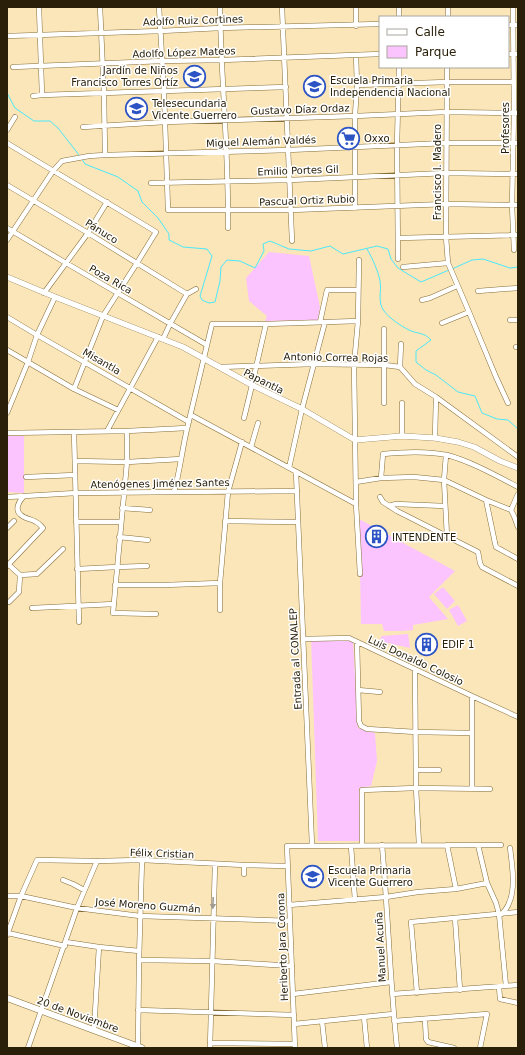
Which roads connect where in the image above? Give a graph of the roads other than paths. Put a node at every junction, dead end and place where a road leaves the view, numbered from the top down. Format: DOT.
graph roads {
  1 [pos="39,7"];
  2 [pos="100,7"];
  3 [pos="159,7"];
  4 [pos="220,7"];
  5 [pos="282,7"];
  6 [pos="356,7"];
  7 [pos="513,7"];
  8 [pos="379,24"];
  9 [pos="510,25"];
  10 [pos="518,25"];
  11 [pos="356,26"];
  12 [pos="282,27"];
  13 [pos="220,28"];
  14 [pos="161,31"];
  15 [pos="101,32"];
  16 [pos="40,34"];
  17 [pos="7,36"];
  18 [pos="379,54"];
  19 [pos="513,54"];
  20 [pos="356,55"];
  21 [pos="285,57"];
  22 [pos="222,60"];
  23 [pos="162,61"];
  24 [pos="102,64"];
  25 [pos="13,67"];
  26 [pos="41,67"];
  27 [pos="399,68"];
  28 [pos="447,68"];
  29 [pos="447,82"];
  30 [pos="513,82"];
  31 [pos="399,83"];
  32 [pos="357,85"];
  33 [pos="286,87"];
  34 [pos="223,90"];
  35 [pos="164,91"];
  36 [pos="104,94"];
  37 [pos="42,95"];
  38 [pos="33,96"];
  39 [pos="446,112"];
  40 [pos="516,113"];
  41 [pos="398,114"];
  42 [pos="355,116"];
  43 [pos="15,117"];
  44 [pos="287,119"];
  45 [pos="225,121"];
  46 [pos="165,122"];
  47 [pos="104,126"];
  48 [pos="83,127"];
  49 [pos="7,130"];
  50 [pos="7,143"];
  51 [pos="446,143"];
  52 [pos="516,143"];
  53 [pos="397,145"];
  54 [pos="355,146"];
  55 [pos="288,150"];
  56 [pos="227,152"];
  57 [pos="167,154"];
  58 [pos="105,155"];
  59 [pos="53,171"];
  60 [pos="446,173"];
  61 [pos="516,174"];
  62 [pos="398,175"];
  63 [pos="355,176"];
  64 [pos="290,180"];
  65 [pos="227,181"];
  66 [pos="167,182"];
  67 [pos="151,183"];
  68 [pos="7,185"];
  69 [pos="33,200"];
  70 [pos="107,202"];
  71 [pos="446,204"];
  72 [pos="512,205"];
  73 [pos="518,205"];
  74 [pos="397,206"];
  75 [pos="355,208"];
  76 [pos="291,210"];
  77 [pos="228,211"];
  78 [pos="7,228"];
  79 [pos="228,228"];
  80 [pos="12,231"];
  81 [pos="88,233"];
  82 [pos="516,236"];
  83 [pos="446,237"];
  84 [pos="399,238"];
  85 [pos="7,240"];
  86 [pos="292,241"];
  87 [pos="514,250"];
  88 [pos="398,259"];
  89 [pos="359,260"];
  90 [pos="66,263"];
  91 [pos="137,263"];
  92 [pos="448,265"];
  93 [pos="403,267"];
  94 [pos="7,277"];
  95 [pos="458,286"];
  96 [pos="518,288"];
  97 [pos="196,289"];
  98 [pos="358,290"];
  99 [pos="478,291"];
  100 [pos="44,293"];
  101 [pos="118,293"];
  102 [pos="187,294"];
  103 [pos="54,298"];
  104 [pos="422,300"];
  105 [pos="469,312"];
  106 [pos="103,316"];
  107 [pos="7,317"];
  108 [pos="510,320"];
  109 [pos="518,320"];
  110 [pos="358,321"];
  111 [pos="322,322"];
  112 [pos="442,323"];
  113 [pos="170,324"];
  114 [pos="266,324"];
  115 [pos="384,329"];
  116 [pos="36,335"];
  117 [pos="161,338"];
  118 [pos="401,344"];
  119 [pos="207,345"];
  120 [pos="7,350"];
  121 [pos="204,359"];
  122 [pos="84,361"];
  123 [pos="28,362"];
  124 [pos="313,364"];
  125 [pos="354,365"];
  126 [pos="385,365"];
  127 [pos="257,366"];
  128 [pos="219,367"];
  129 [pos="400,367"];
  130 [pos="252,385"];
  131 [pos="130,387"];
  132 [pos="74,389"];
  133 [pos="436,397"];
  134 [pos="384,403"];
  135 [pos="402,403"];
  136 [pos="508,403"];
  137 [pos="302,409"];
  138 [pos="118,410"];
  139 [pos="7,413"];
  140 [pos="190,415"];
  141 [pos="244,418"];
  142 [pos="189,422"];
  143 [pos="258,423"];
  144 [pos="187,428"];
  145 [pos="107,431"];
  146 [pos="127,431"];
  147 [pos="74,432"];
  148 [pos="7,433"];
  149 [pos="402,436"];
  150 [pos="435,438"];
  151 [pos="355,440"];
  152 [pos="242,442"];
  153 [pos="251,448"];
  154 [pos="446,455"];
  155 [pos="518,457"];
  156 [pos="181,459"];
  157 [pos="75,461"];
  158 [pos="126,462"];
  159 [pos="289,468"];
  160 [pos="518,468"];
  161 [pos="296,472"];
  162 [pos="75,475"];
  163 [pos="26,476"];
  164 [pos="381,478"];
  165 [pos="444,480"];
  166 [pos="356,482"];
  167 [pos="518,487"];
  168 [pos="297,491"];
  169 [pos="174,492"];
  170 [pos="228,492"];
  171 [pos="76,493"];
  172 [pos="123,493"];
  173 [pos="518,494"];
  174 [pos="24,496"];
  175 [pos="380,496"];
  176 [pos="7,497"];
  177 [pos="486,500"];
  178 [pos="356,504"];
  179 [pos="389,506"];
  180 [pos="445,506"];
  181 [pos="122,508"];
  182 [pos="150,510"];
  183 [pos="511,510"];
  184 [pos="14,521"];
  185 [pos="225,521"];
  186 [pos="76,522"];
  187 [pos="121,522"];
  188 [pos="298,522"];
  189 [pos="518,527"];
  190 [pos="7,528"];
  191 [pos="446,536"];
  192 [pos="120,537"];
  193 [pos="148,540"];
  194 [pos="63,549"];
  195 [pos="518,559"];
  196 [pos="8,566"];
  197 [pos="147,566"];
  198 [pos="117,567"];
  199 [pos="78,569"];
  200 [pos="360,574"];
  201 [pos="20,575"];
  202 [pos="220,583"];
  203 [pos="115,585"];
  204 [pos="518,586"];
  205 [pos="9,602"];
  206 [pos="114,604"];
  207 [pos="78,606"];
  208 [pos="32,608"];
  209 [pos="220,610"];
  210 [pos="156,614"];
  211 [pos="79,622"];
  212 [pos="303,639"];
  213 [pos="357,642"];
  214 [pos="415,670"];
  215 [pos="358,690"];
  216 [pos="380,692"];
  217 [pos="472,696"];
  218 [pos="518,717"];
  219 [pos="416,732"];
  220 [pos="471,733"];
  221 [pos="416,770"];
  222 [pos="439,770"];
  223 [pos="416,788"];
  224 [pos="472,788"];
  225 [pos="490,789"];
  226 [pos="312,845"];
  227 [pos="382,845"];
  228 [pos="419,845"];
  229 [pos="447,845"];
  230 [pos="478,845"];
  231 [pos="501,845"];
  232 [pos="351,846"];
  233 [pos="362,846"];
  234 [pos="510,848"];
  235 [pos="142,860"];
  236 [pos="97,861"];
  237 [pos="214,864"];
  238 [pos="244,865"];
  239 [pos="512,865"];
  240 [pos="518,865"];
  241 [pos="287,866"];
  242 [pos="244,874"];
  243 [pos="63,880"];
  244 [pos="487,883"];
  245 [pos="456,889"];
  246 [pos="84,890"];
  247 [pos="7,896"];
  248 [pos="21,896"];
  249 [pos="386,898"];
  250 [pos="355,900"];
  251 [pos="289,905"];
  252 [pos="77,908"];
  253 [pos="518,912"];
  254 [pos="501,914"];
  255 [pos="140,916"];
  256 [pos="455,918"];
  257 [pos="213,919"];
  258 [pos="290,921"];
  259 [pos="7,934"];
  260 [pos="65,944"];
  261 [pos="99,947"];
  262 [pos="139,951"];
  263 [pos="139,960"];
  264 [pos="212,961"];
  265 [pos="292,966"];
  266 [pos="391,982"];
  267 [pos="518,985"];
  268 [pos="506,986"];
  269 [pos="499,987"];
  270 [pos="460,990"];
  271 [pos="417,993"];
  272 [pos="293,994"];
  273 [pos="392,994"];
  274 [pos="7,998"];
  275 [pos="518,1003"];
  276 [pos="138,1010"];
  277 [pos="42,1011"];
  278 [pos="211,1013"];
  279 [pos="393,1014"];
  280 [pos="294,1015"];
  281 [pos="364,1017"];
  282 [pos="425,1019"];
  283 [pos="322,1021"];
  284 [pos="394,1022"];
  285 [pos="294,1024"];
  286 [pos="94,1030"];
  287 [pos="210,1046"];
  288 [pos="295,1046"];
  289 [pos="140,1047"];
  290 [pos="28,1048"];
  291 [pos="325,1048"];
  292 [pos="367,1048"];
  293 [pos="397,1048"];
  294 [pos="454,1048"];
  295 [pos="480,1048"];
  1 -- 16 [label="street"];
  2 -- 15 [label="street"];
  3 -- 14 [label="street"];
  4 -- 13 [label="street"];
  5 -- 12 [label="street"];
  6 -- 11 [label="street"];
  7 -- 9 [label="street, Profesores"];
  8 -- 11 [label="street, Adolfo Ruiz Cortines"];
  9 -- 10 [label="street"];
  9 -- 19 [label="street, Profesores"];
  11 -- 12 [label="street, Adolfo Ruiz Cortines"];
  12 -- 13 [label="street, Adolfo Ruiz Cortines"];
  12 -- 21 [label="street"];
  13 -- 14 [label="street, Adolfo Ruiz Cortines"];
  13 -- 22 [label="street"];
  14 -- 15 [label="street, Adolfo Ruiz Cortines"];
  14 -- 23 [label="street"];
  15 -- 16 [label="street, Adolfo Ruiz Cortines"];
  15 -- 24 [label="street"];
  16 -- 17 [label="street, Adolfo Ruiz Cortines"];
  16 -- 26 [label="street"];
  18 -- 20 [label="street, Adolfo López Mateos"];
  19 -- 30 [label="street, Profesores"];
  20 -- 21 [label="street, Adolfo López Mateos"];
  20 -- 32 [label="street"];
  21 -- 22 [label="street, Adolfo López Mateos"];
  21 -- 33 [label="street"];
  22 -- 23 [label="street, Adolfo López Mateos"];
  22 -- 34 [label="street"];
  23 -- 24 [label="street, Adolfo López Mateos"];
  23 -- 35 [label="street"];
  24 -- 26 [label="street, Adolfo López Mateos"];
  24 -- 36 [label="street"];
  25 -- 26 [label="street, Adolfo López Mateos"];
  26 -- 37 [label="street"];
  27 -- 31 [label="street"];
  28 -- 29 [label="street, Francisco I. Madero"];
  29 -- 30 [label="street"];
  29 -- 31 [label="street"];
  29 -- 39 [label="street, Francisco I. Madero"];
  30 -- 40 [label="street, Profesores"];
  31 -- 32 [label="street"];
  31 -- 41 [label="street"];
  32 -- 42 [label="street"];
  33 -- 34 [label="street"];
  33 -- 44 [label="street"];
  34 -- 35 [label="street"];
  34 -- 45 [label="street"];
  35 -- 36 [label="street"];
  35 -- 46 [label="street"];
  36 -- 37 [label="street"];
  36 -- 47 [label="street"];
  37 -- 38 [label="street"];
  39 -- 40 [label="street, Gustavo Díaz Ordaz"];
  39 -- 41 [label="street, Gustavo Díaz Ordaz"];
  39 -- 51 [label="street, Francisco I. Madero"];
  40 -- 52 [label="street, Profesores"];
  41 -- 42 [label="street, Gustavo Díaz Ordaz"];
  41 -- 53 [label="street"];
  42 -- 44 [label="street, Gustavo Díaz Ordaz"];
  42 -- 54 [label="street"];
  43 -- 49 [label="street"];
  44 -- 45 [label="street, Gustavo Díaz Ordaz"];
  44 -- 55 [label="street"];
  45 -- 46 [label="street, Gustavo Díaz Ordaz"];
  45 -- 56 [label="street"];
  46 -- 47 [label="street, Gustavo Díaz Ordaz"];
  46 -- 57 [label="street"];
  47 -- 48 [label="street, Gustavo Díaz Ordaz"];
  47 -- 58 [label="street"];
  50 -- 59 [label="street"];
  51 -- 52 [label="street, Miguel Alemán Valdés"];
  51 -- 53 [label="street, Miguel Alemán Valdés"];
  51 -- 60 [label="street, Francisco I. Madero"];
  52 -- 61 [label="street, Profesores"];
  53 -- 54 [label="street, Miguel Alemán Valdés"];
  53 -- 62 [label="street"];
  54 -- 55 [label="street, Miguel Alemán Valdés"];
  54 -- 63 [label="street"];
  55 -- 56 [label="street, Miguel Alemán Valdés"];
  55 -- 64 [label="street"];
  56 -- 57 [label="street, Miguel Alemán Valdés"];
  56 -- 65 [label="street"];
  57 -- 58 [label="street, Miguel Alemán Valdés"];
  57 -- 66 [label="street"];
  58 -- 59 [label="street, Miguel Alemán Valdés"];
  59 -- 69 [label="street"];
  59 -- 70 [label="street"];
  60 -- 61 [label="street, Emilio Portes Gil"];
  60 -- 62 [label="street, Emilio Portes Gil"];
  60 -- 71 [label="street, Francisco I. Madero"];
  61 -- 72 [label="street, Profesores"];
  62 -- 63 [label="street, Emilio Portes Gil"];
  62 -- 74 [label="street"];
  63 -- 64 [label="street, Emilio Portes Gil"];
  63 -- 75 [label="street"];
  64 -- 65 [label="street, Emilio Portes Gil"];
  64 -- 76 [label="street"];
  65 -- 66 [label="street, Emilio Portes Gil"];
  65 -- 77 [label="street"];
  66 -- 67 [label="street, Emilio Portes Gil"];
  66 -- 77 [label="street, Pascual Ortiz Rubio"];
  68 -- 69 [label="street, Pánuco"];
  69 -- 80 [label="street"];
  69 -- 81 [label="street, Pánuco"];
  70 -- 81 [label="street"];
  70 -- 91 [label="street"];
  71 -- 72 [label="street, Pascual Ortiz Rubio"];
  71 -- 74 [label="street, Pascual Ortiz Rubio"];
  71 -- 83 [label="street, Francisco I. Madero"];
  72 -- 73 [label="street, Pascual Ortiz Rubio"];
  72 -- 82 [label="street, Profesores"];
  74 -- 75 [label="street, Pascual Ortiz Rubio"];
  74 -- 84 [label="street"];
  75 -- 76 [label="street, Pascual Ortiz Rubio"];
  76 -- 77 [label="street, Pascual Ortiz Rubio"];
  76 -- 86 [label="street"];
  77 -- 79 [label="street"];
  78 -- 80 [label="street, Poza Rica"];
  80 -- 85 [label="street"];
  80 -- 90 [label="street, Poza Rica"];
  81 -- 90 [label="street"];
  81 -- 91 [label="street, Pánuco"];
  82 -- 83 [label="street"];
  82 -- 87 [label="street, Profesores"];
  83 -- 84 [label="street"];
  83 -- 92 [label="street, Francisco I. Madero"];
  84 -- 88 [label="street"];
  89 -- 98 [label="street"];
  90 -- 100 [label="street"];
  90 -- 101 [label="street, Poza Rica"];
  91 -- 101 [label="street"];
  91 -- 102 [label="street, Pánuco"];
  92 -- 93 [label="street"];
  92 -- 95 [label="street, Francisco I. Madero"];
  94 -- 100 [label="street, Papantla"];
  95 -- 104 [label="street"];
  95 -- 105 [label="street, Francisco I. Madero"];
  96 -- 99 [label="street"];
  97 -- 102 [label="street"];
  98 -- 110 [label="street"];
  98 -- 111 [label="street"];
  100 -- 103 [label="street, Papantla"];
  101 -- 106 [label="street"];
  101 -- 113 [label="street, Poza Rica"];
  102 -- 113 [label="street"];
  103 -- 106 [label="street, Papantla"];
  103 -- 116 [label="street"];
  105 -- 112 [label="street"];
  105 -- 136 [label="street, Francisco I. Madero"];
  106 -- 117 [label="street, Papantla"];
  106 -- 122 [label="street"];
  107 -- 116 [label="street, Misantla"];
  108 -- 109 [label="street"];
  110 -- 111 [label="street"];
  110 -- 125 [label="street"];
  111 -- 114 [label="street"];
  111 -- 124 [label="street"];
  113 -- 117 [label="street"];
  113 -- 119 [label="street, Poza Rica"];
  114 -- 119 [label="street"];
  114 -- 127 [label="street"];
  115 -- 126 [label="street"];
  116 -- 122 [label="street, Misantla"];
  116 -- 123 [label="street"];
  117 -- 121 [label="street, Papantla"];
  117 -- 131 [label="street"];
  118 -- 129 [label="street"];
  119 -- 121 [label="street"];
  120 -- 123 [label="street"];
  121 -- 128 [label="street, Papantla"];
  121 -- 140 [label="street"];
  122 -- 131 [label="street, Misantla"];
  122 -- 132 [label="street"];
  123 -- 132 [label="street"];
  123 -- 139 [label="street"];
  124 -- 125 [label="street, Antonio Correa Rojas"];
  124 -- 127 [label="street, Antonio Correa Rojas"];
  124 -- 137 [label="street"];
  125 -- 126 [label="street, Antonio Correa Rojas"];
  125 -- 151 [label="street"];
  126 -- 129 [label="street, Antonio Correa Rojas"];
  126 -- 134 [label="street"];
  127 -- 128 [label="street, Antonio Correa Rojas"];
  127 -- 130 [label="street"];
  128 -- 130 [label="street, Papantla"];
  129 -- 133 [label="street, Antonio Correa Rojas"];
  130 -- 137 [label="street, Papantla"];
  130 -- 141 [label="street"];
  131 -- 138 [label="street"];
  131 -- 142 [label="street, Misantla"];
  132 -- 138 [label="street"];
  133 -- 150 [label="street"];
  133 -- 155 [label="street, Antonio Correa Rojas"];
  135 -- 149 [label="street"];
  137 -- 151 [label="street, Papantla"];
  137 -- 159 [label="street"];
  138 -- 145 [label="street"];
  140 -- 142 [label="street"];
  140 -- 152 [label="street"];
  142 -- 144 [label="street"];
  143 -- 153 [label="street"];
  144 -- 146 [label="street"];
  144 -- 156 [label="street"];
  145 -- 146 [label="street"];
  145 -- 147 [label="street"];
  146 -- 158 [label="street"];
  147 -- 148 [label="street"];
  147 -- 157 [label="street"];
  149 -- 150 [label="street"];
  149 -- 151 [label="street"];
  150 -- 160 [label="street"];
  151 -- 166 [label="street"];
  152 -- 153 [label="street"];
  152 -- 170 [label="street"];
  153 -- 159 [label="street"];
  154 -- 164 [label="street"];
  154 -- 165 [label="street"];
  154 -- 167 [label="street"];
  156 -- 158 [label="street"];
  156 -- 169 [label="street"];
  157 -- 158 [label="street"];
  157 -- 162 [label="street"];
  158 -- 172 [label="street"];
  159 -- 161 [label="street"];
  161 -- 168 [label="street, Entrada al CONALEP"];
  161 -- 178 [label="street"];
  162 -- 163 [label="street"];
  162 -- 171 [label="street"];
  164 -- 165 [label="street"];
  164 -- 166 [label="street"];
  165 -- 177 [label="street"];
  165 -- 180 [label="street"];
  166 -- 178 [label="street"];
  168 -- 170 [label="street, Atenógenes Jiménez Santes"];
  168 -- 188 [label="street, Entrada al CONALEP"];
  169 -- 170 [label="street, Atenógenes Jiménez Santes"];
  169 -- 172 [label="street, Atenógenes Jiménez Santes"];
  170 -- 185 [label="street"];
  171 -- 172 [label="street, Atenógenes Jiménez Santes"];
  171 -- 174 [label="street, Atenógenes Jiménez Santes"];
  171 -- 186 [label="street"];
  172 -- 181 [label="street"];
  173 -- 183 [label="street"];
  174 -- 176 [label="street, Atenógenes Jiménez Santes"];
  174 -- 196 [label="street"];
  175 -- 179 [label="street"];
  177 -- 183 [label="street"];
  177 -- 195 [label="street"];
  178 -- 200 [label="street"];
  179 -- 180 [label="street"];
  179 -- 191 [label="street"];
  180 -- 191 [label="street"];
  181 -- 182 [label="street"];
  181 -- 187 [label="street"];
  183 -- 189 [label="street"];
  184 -- 190 [label="street"];
  185 -- 188 [label="street"];
  185 -- 202 [label="street"];
  186 -- 187 [label="street"];
  186 -- 199 [label="street"];
  187 -- 192 [label="street"];
  188 -- 212 [label="street, Entrada al CONALEP"];
  191 -- 204 [label="street"];
  192 -- 193 [label="street"];
  192 -- 198 [label="street"];
  194 -- 201 [label="street"];
  196 -- 201 [label="street"];
  197 -- 198 [label="street"];
  198 -- 199 [label="street"];
  198 -- 203 [label="street"];
  199 -- 207 [label="street"];
  201 -- 205 [label="street"];
  202 -- 203 [label="street"];
  202 -- 209 [label="street"];
  203 -- 206 [label="street"];
  206 -- 207 [label="street"];
  206 -- 210 [label="street"];
  207 -- 208 [label="street"];
  207 -- 211 [label="street"];
  212 -- 213 [label="street, Luis Donaldo Colosio"];
  212 -- 226 [label="street, Entrada al CONALEP"];
  213 -- 214 [label="street, Luis Donaldo Colosio"];
  213 -- 215 [label="street"];
  214 -- 217 [label="street, Luis Donaldo Colosio"];
  214 -- 219 [label="street"];
  215 -- 216 [label="street"];
  215 -- 219 [label="street"];
  217 -- 218 [label="street, Luis Donaldo Colosio"];
  217 -- 220 [label="street"];
  219 -- 220 [label="street"];
  219 -- 221 [label="street"];
  220 -- 224 [label="street"];
  221 -- 222 [label="street"];
  221 -- 223 [label="street"];
  223 -- 224 [label="street"];
  223 -- 228 [label="street"];
  223 -- 233 [label="street"];
  224 -- 225 [label="street"];
  226 -- 232 [label="street"];
  226 -- 241 [label="street, Heriberto Jara Corona"];
  227 -- 228 [label="street"];
  227 -- 233 [label="street"];
  227 -- 249 [label="street, Manuel Acuña"];
  228 -- 229 [label="street"];
  229 -- 230 [label="street"];
  229 -- 245 [label="street"];
  230 -- 231 [label="street"];
  230 -- 244 [label="street"];
  232 -- 233 [label="street"];
  232 -- 250 [label="street"];
  234 -- 239 [label="street"];
  235 -- 236 [label="street, Félix Cristian"];
  235 -- 237 [label="street, Félix Cristian"];
  235 -- 255 [label="street"];
  236 -- 246 [label="street"];
  236 -- 248 [label="street, Félix Cristian"];
  237 -- 238 [label="street, Félix Cristian"];
  237 -- 257 [label="street, one-way"];
  238 -- 241 [label="street, Félix Cristian"];
  238 -- 242 [label="street"];
  239 -- 240 [label="street"];
  239 -- 254 [label="street"];
  241 -- 251 [label="street, Heriberto Jara Corona"];
  243 -- 246 [label="street"];
  244 -- 245 [label="street"];
  244 -- 254 [label="street"];
  245 -- 249 [label="street"];
  246 -- 252 [label="street"];
  247 -- 248 [label="street, José Moreno Guzmán"];
  248 -- 252 [label="street, José Moreno Guzmán"];
  248 -- 259 [label="street"];
  249 -- 250 [label="street"];
  249 -- 266 [label="street, Manuel Acuña"];
  250 -- 251 [label="street"];
  251 -- 258 [label="street, Heriberto Jara Corona"];
  252 -- 255 [label="street, José Moreno Guzmán"];
  252 -- 260 [label="street"];
  253 -- 254 [label="street"];
  254 -- 256 [label="street"];
  254 -- 268 [label="street"];
  255 -- 257 [label="street, José Moreno Guzmán"];
  255 -- 262 [label="street"];
  256 -- 270 [label="street"];
  256 -- 271 [label="street"];
  257 -- 258 [label="street, José Moreno Guzmán"];
  257 -- 264 [label="street"];
  258 -- 265 [label="street, Heriberto Jara Corona"];
  259 -- 260 [label="street"];
  260 -- 261 [label="street"];
  260 -- 277 [label="street"];
  261 -- 262 [label="street"];
  261 -- 286 [label="street"];
  262 -- 263 [label="street"];
  263 -- 264 [label="street"];
  263 -- 276 [label="street"];
  264 -- 265 [label="street"];
  264 -- 278 [label="street"];
  265 -- 272 [label="street, Heriberto Jara Corona"];
  266 -- 272 [label="street"];
  266 -- 273 [label="street, Manuel Acuña"];
  267 -- 268 [label="street"];
  268 -- 269 [label="street"];
  269 -- 270 [label="street"];
  269 -- 275 [label="street"];
  270 -- 271 [label="street"];
  271 -- 273 [label="street"];
  272 -- 280 [label="street, Heriberto Jara Corona"];
  273 -- 279 [label="street, Manuel Acuña"];
  274 -- 277 [label="main road, 20 de Noviembre"];
  276 -- 278 [label="street"];
  276 -- 289 [label="street"];
  277 -- 286 [label="main road, 20 de Noviembre"];
  277 -- 290 [label="street"];
  278 -- 280 [label="street"];
  278 -- 287 [label="street"];
  279 -- 281 [label="street"];
  279 -- 284 [label="street, Manuel Acuña"];
  280 -- 285 [label="street, Heriberto Jara Corona"];
  281 -- 283 [label="street"];
  281 -- 292 [label="street"];
  282 -- 284 [label="street"];
  282 -- 294 [label="street"];
  282 -- 295 [label="street"];
  283 -- 285 [label="street"];
  283 -- 291 [label="street"];
  284 -- 293 [label="street, Manuel Acuña"];
  285 -- 288 [label="street, Heriberto Jara Corona"];
  286 -- 289 [label="main road, 20 de Noviembre"];
  287 -- 288 [label="street"];
}
